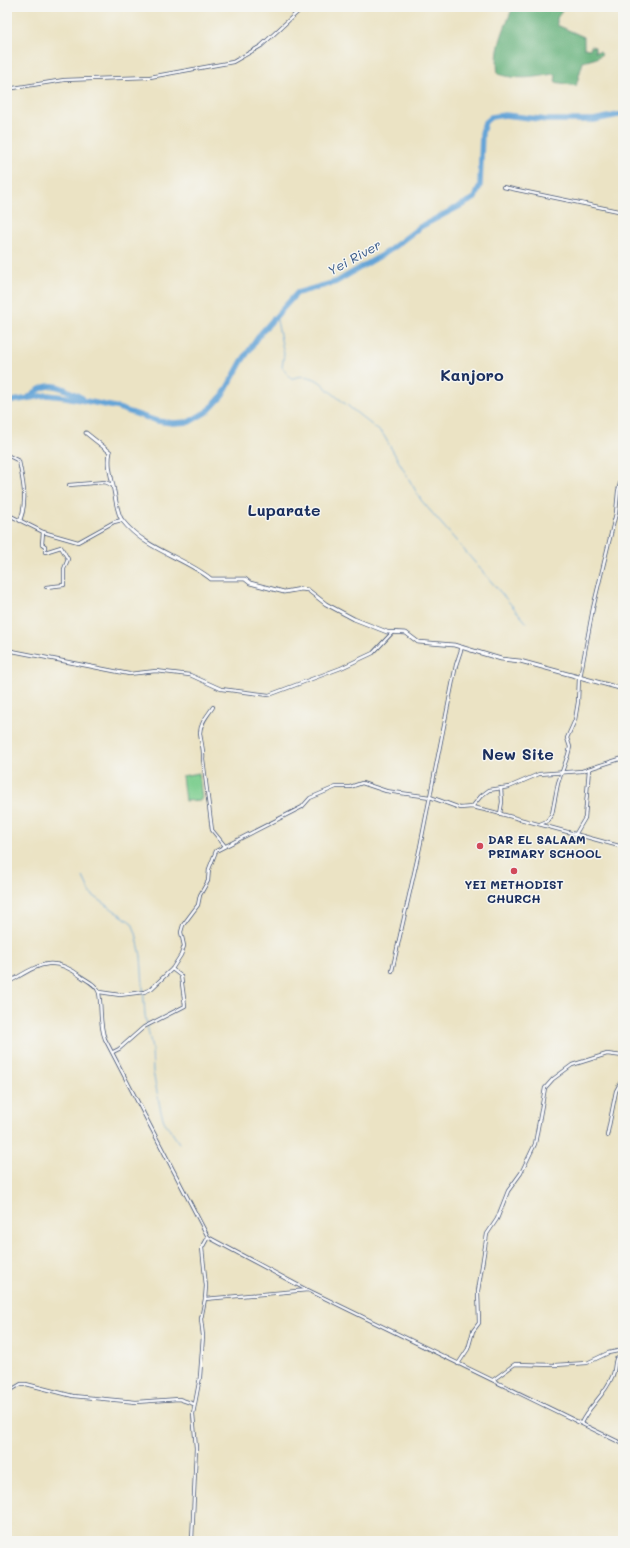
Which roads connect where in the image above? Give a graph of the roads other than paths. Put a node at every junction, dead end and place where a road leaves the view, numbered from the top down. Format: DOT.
graph roads {
  1 [pos="303,7"];
  2 [pos="7,89"];
  3 [pos="503,187"];
  4 [pos="623,212"];
  5 [pos="86,433"];
  6 [pos="7,455"];
  7 [pos="623,472"];
  8 [pos="69,485"];
  9 [pos="112,485"];
  10 [pos="7,514"];
  11 [pos="122,520"];
  12 [pos="20,521"];
  13 [pos="43,532"];
  14 [pos="46,587"];
  15 [pos="392,633"];
  16 [pos="462,647"];
  17 [pos="7,650"];
  18 [pos="580,678"];
  19 [pos="623,689"];
  20 [pos="213,707"];
  21 [pos="623,758"];
  22 [pos="589,769"];
  23 [pos="562,771"];
  24 [pos="501,788"];
  25 [pos="430,797"];
  26 [pos="472,807"];
  27 [pos="500,814"];
  28 [pos="540,824"];
  29 [pos="575,835"];
  30 [pos="225,846"];
  31 [pos="623,847"];
  32 [pos="172,969"];
  33 [pos="392,971"];
  34 [pos="7,983"];
  35 [pos="99,992"];
  36 [pos="113,1052"];
  37 [pos="623,1056"];
  38 [pos="623,1078"];
  39 [pos="607,1136"];
  40 [pos="208,1237"];
  41 [pos="308,1290"];
  42 [pos="205,1298"];
  43 [pos="623,1350"];
  44 [pos="623,1354"];
  45 [pos="458,1364"];
  46 [pos="493,1380"];
  47 [pos="11,1390"];
  48 [pos="194,1404"];
  49 [pos="581,1423"];
  50 [pos="623,1444"];
  51 [pos="192,1541"];
  1 -- 2 [label="street"];
  3 -- 4 [label="street"];
  5 -- 9 [label="street"];
  6 -- 12 [label="street"];
  7 -- 18 [label="street"];
  8 -- 9 [label="street"];
  9 -- 11 [label="street"];
  10 -- 12 [label="street"];
  11 -- 13 [label="street"];
  11 -- 15 [label="street"];
  12 -- 13 [label="street"];
  13 -- 14 [label="street"];
  15 -- 16 [label="street"];
  15 -- 17 [label="street"];
  16 -- 18 [label="street"];
  16 -- 25 [label="street"];
  18 -- 19 [label="street"];
  18 -- 23 [label="street"];
  20 -- 30 [label="street"];
  21 -- 22 [label="street"];
  22 -- 23 [label="street"];
  22 -- 29 [label="street"];
  23 -- 24 [label="street"];
  23 -- 28 [label="street"];
  24 -- 26 [label="street"];
  24 -- 27 [label="street"];
  25 -- 26 [label="street"];
  25 -- 30 [label="street"];
  25 -- 33 [label="street"];
  26 -- 27 [label="street"];
  27 -- 28 [label="street"];
  28 -- 29 [label="street"];
  29 -- 31 [label="street"];
  30 -- 32 [label="street"];
  32 -- 35 [label="street"];
  32 -- 36 [label="street"];
  34 -- 35 [label="street"];
  35 -- 36 [label="street"];
  36 -- 40 [label="street"];
  37 -- 45 [label="street"];
  38 -- 39 [label="street"];
  40 -- 41 [label="street"];
  40 -- 42 [label="street"];
  41 -- 42 [label="street"];
  41 -- 45 [label="street"];
  42 -- 48 [label="street"];
  43 -- 46 [label="street"];
  44 -- 49 [label="street"];
  45 -- 46 [label="street"];
  46 -- 49 [label="street"];
  47 -- 48 [label="street"];
  48 -- 51 [label="street"];
  49 -- 50 [label="street"];
}
